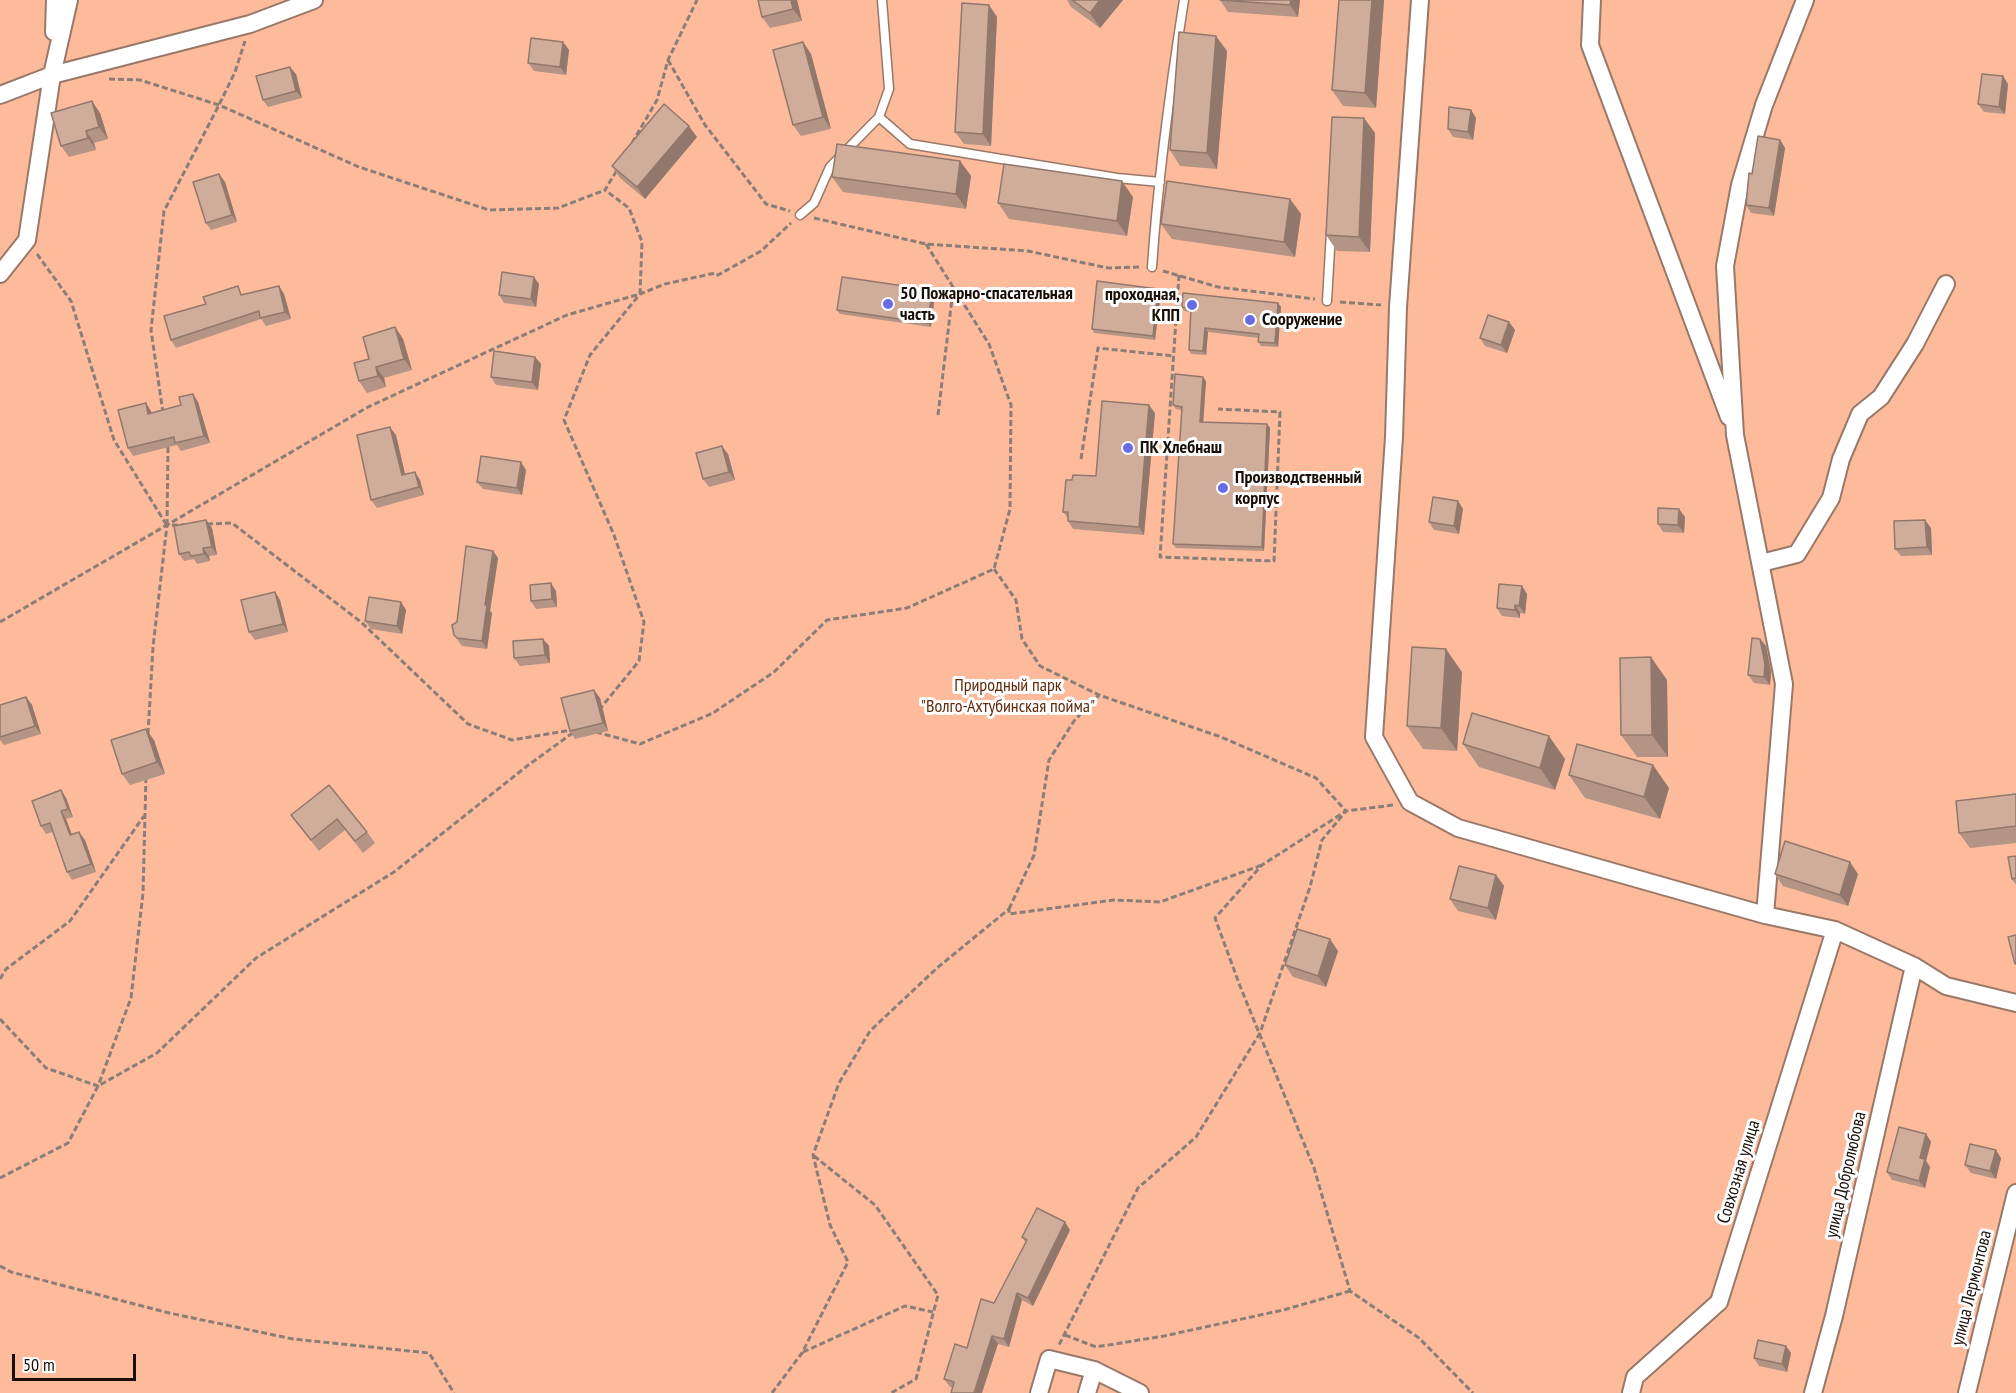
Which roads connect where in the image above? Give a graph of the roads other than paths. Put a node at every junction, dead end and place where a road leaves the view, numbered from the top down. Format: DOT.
graph roads {
  1 [pos="55,0"];
  2 [pos="69,0"];
  3 [pos="314,0"];
  4 [pos="882,0"];
  5 [pos="1184,0"];
  6 [pos="1420,0"];
  7 [pos="1592,0"];
  8 [pos="1805,0"];
  9 [pos="52,75"];
  10 [pos="0,95"];
  11 [pos="879,117"];
  12 [pos="1160,182"];
  13 [pos="800,215"];
  14 [pos="1331,222"];
  15 [pos="1152,267"];
  16 [pos="0,274"];
  17 [pos="1946,284"];
  18 [pos="1327,301"];
  19 [pos="1735,435"];
  20 [pos="1761,562"];
  21 [pos="1766,915"];
  22 [pos="1835,930"];
  23 [pos="1914,966"];
  24 [pos="2016,1003"];
  25 [pos="2016,1193"];
  26 [pos="1094,1370"];
  27 [pos="1039,1393"];
  28 [pos="1087,1393"];
  29 [pos="1140,1393"];
  30 [pos="1630,1393"];
  31 [pos="1813,1393"];
  32 [pos="1967,1393"];
  1 -- 9 [label="street"];
  2 -- 9 [label="street"];
  3 -- 9 [label="street"];
  4 -- 11 [label="lane"];
  5 -- 12 [label="lane"];
  6 -- 21 [label="street"];
  7 -- 19 [label="street"];
  8 -- 19 [label="street"];
  9 -- 10 [label="street"];
  9 -- 16 [label="street"];
  11 -- 12 [label="lane"];
  11 -- 13 [label="lane"];
  12 -- 15 [label="lane"];
  14 -- 18 [label="lane"];
  17 -- 20 [label="street"];
  19 -- 20 [label="street"];
  20 -- 21 [label="street"];
  21 -- 22 [label="street"];
  22 -- 23 [label="street"];
  22 -- 30 [label="street, Совхозная улица"];
  23 -- 24 [label="street"];
  23 -- 31 [label="street, улица Добролюбова"];
  25 -- 32 [label="street, улица Лермонтова"];
  26 -- 27 [label="street"];
  26 -- 28 [label="street"];
  26 -- 29 [label="street"];
}
